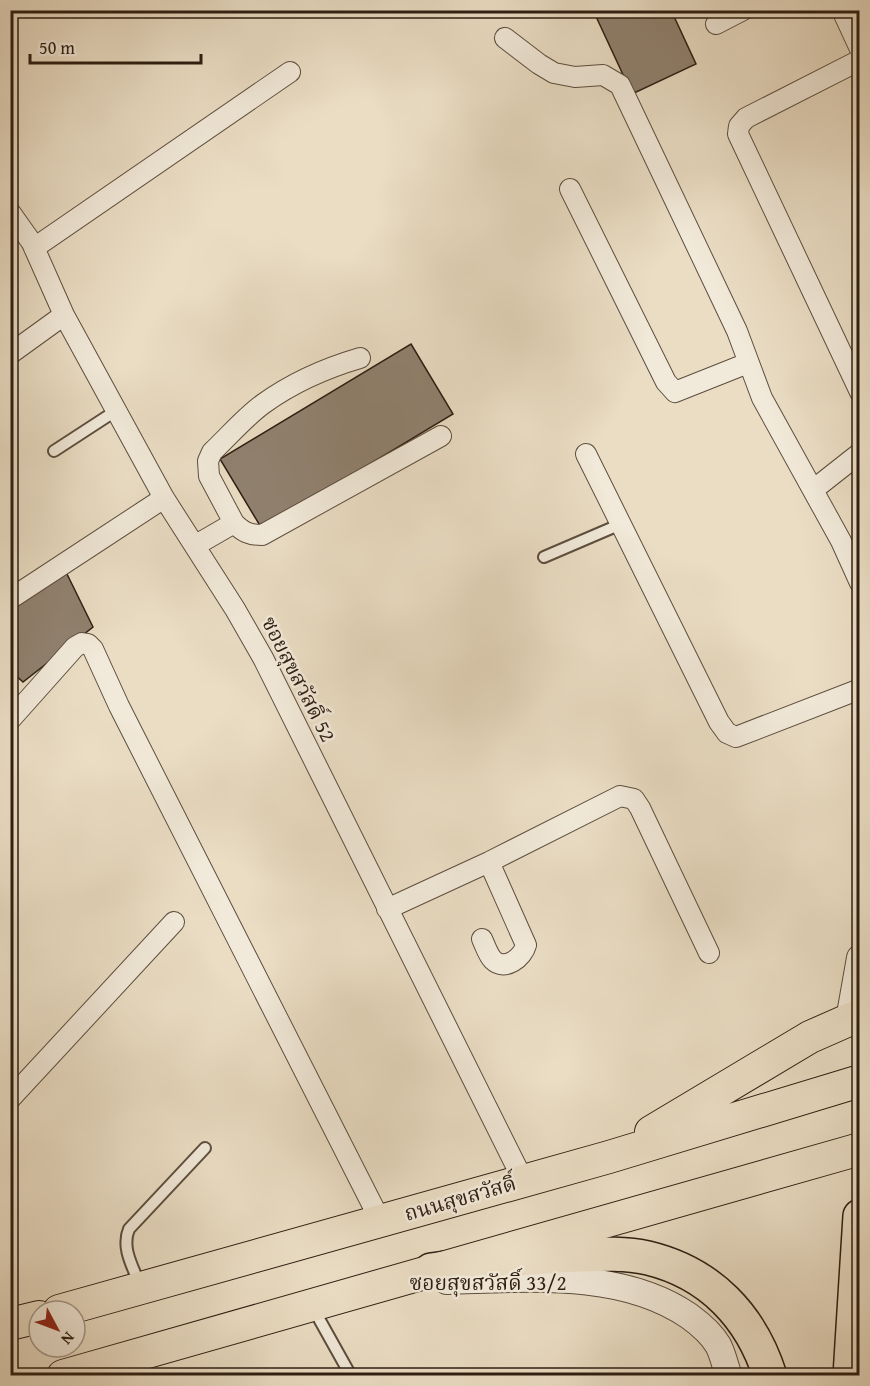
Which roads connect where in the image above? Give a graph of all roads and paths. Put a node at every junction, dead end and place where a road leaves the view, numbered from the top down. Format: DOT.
graph roads {
  1 [pos="743,10"];
  2 [pos="842,10"];
  3 [pos="716,24"];
  4 [pos="505,38"];
  5 [pos="860,49"];
  6 [pos="860,60"];
  7 [pos="290,72"];
  8 [pos="570,189"];
  9 [pos="10,212"];
  10 [pos="34,248"];
  11 [pos="64,315"];
  12 [pos="10,354"];
  13 [pos="360,358"];
  14 [pos="748,363"];
  15 [pos="860,392"];
  16 [pos="117,411"];
  17 [pos="441,436"];
  18 [pos="54,451"];
  19 [pos="860,453"];
  20 [pos="586,454"];
  21 [pos="813,490"];
  22 [pos="164,498"];
  23 [pos="234,523"];
  24 [pos="621,524"];
  25 [pos="196,545"];
  26 [pos="544,557"];
  27 [pos="860,583"];
  28 [pos="10,599"];
  29 [pos="860,689"];
  30 [pos="10,720"];
  31 [pos="489,862"];
  32 [pos="387,909"];
  33 [pos="174,922"];
  34 [pos="482,939"];
  35 [pos="709,953"];
  36 [pos="860,958"];
  37 [pos="854,1017"];
  38 [pos="860,1081"];
  39 [pos="10,1099"];
  40 [pos="205,1149"];
  41 [pos="860,1149"];
  42 [pos="609,1157"];
  43 [pos="523,1180"];
  44 [pos="860,1216"];
  45 [pos="380,1221"];
  46 [pos="431,1270"];
  47 [pos="385,1283"];
  48 [pos="142,1288"];
  49 [pos="87,1303"];
  50 [pos="312,1305"];
  51 [pos="27,1320"];
  52 [pos="10,1324"];
  53 [pos="63,1376"];
  54 [pos="351,1376"];
  55 [pos="729,1376"];
  56 [pos="770,1376"];
  57 [pos="850,1376"];
  1 -- 3 [label="street"];
  2 -- 5 [label="street"];
  4 -- 14 [label="street"];
  6 -- 15 [label="street"];
  7 -- 10 [label="street"];
  8 -- 14 [label="street"];
  9 -- 10 [label="street, ซอยสุขสวัสดิ์ 52"];
  10 -- 11 [label="street, ซอยสุขสวัสดิ์ 52"];
  11 -- 12 [label="street"];
  11 -- 16 [label="street, ซอยสุขสวัสดิ์ 52"];
  13 -- 23 [label="street"];
  14 -- 21 [label="street"];
  16 -- 18 [label="lane"];
  16 -- 22 [label="street, ซอยสุขสวัสดิ์ 52"];
  17 -- 23 [label="street"];
  19 -- 21 [label="street"];
  20 -- 24 [label="street"];
  21 -- 27 [label="street"];
  22 -- 25 [label="street, ซอยสุขสวัสดิ์ 52"];
  22 -- 28 [label="street"];
  23 -- 25 [label="street"];
  24 -- 26 [label="lane"];
  24 -- 29 [label="street"];
  25 -- 32 [label="street, ซอยสุขสวัสดิ์ 52"];
  30 -- 45 [label="street"];
  31 -- 32 [label="street"];
  31 -- 34 [label="street"];
  31 -- 35 [label="street"];
  32 -- 43 [label="street, ซอยสุขสวัสดิ์ 52"];
  33 -- 39 [label="street"];
  36 -- 37 [label="street"];
  37 -- 42 [label="main road"];
  38 -- 42 [label="main road, ถนนสุขสวัสดิ์"];
  40 -- 48 [label="lane"];
  41 -- 46 [label="main road"];
  42 -- 43 [label="main road, ถนนสุขสวัสดิ์"];
  43 -- 45 [label="main road, ถนนสุขสวัสดิ์"];
  44 -- 57 [label="highway"];
  45 -- 48 [label="main road, ถนนสุขสวัสดิ์"];
  46 -- 47 [label="main road"];
  46 -- 56 [label="highway"];
  47 -- 50 [label="main road"];
  47 -- 55 [label="street, ซอยสุขสวัสดิ์ 33/2"];
  48 -- 49 [label="main road, ถนนสุขสวัสดิ์"];
  50 -- 53 [label="main road"];
  50 -- 54 [label="lane"];
  51 -- 52 [label="main road"];
}
